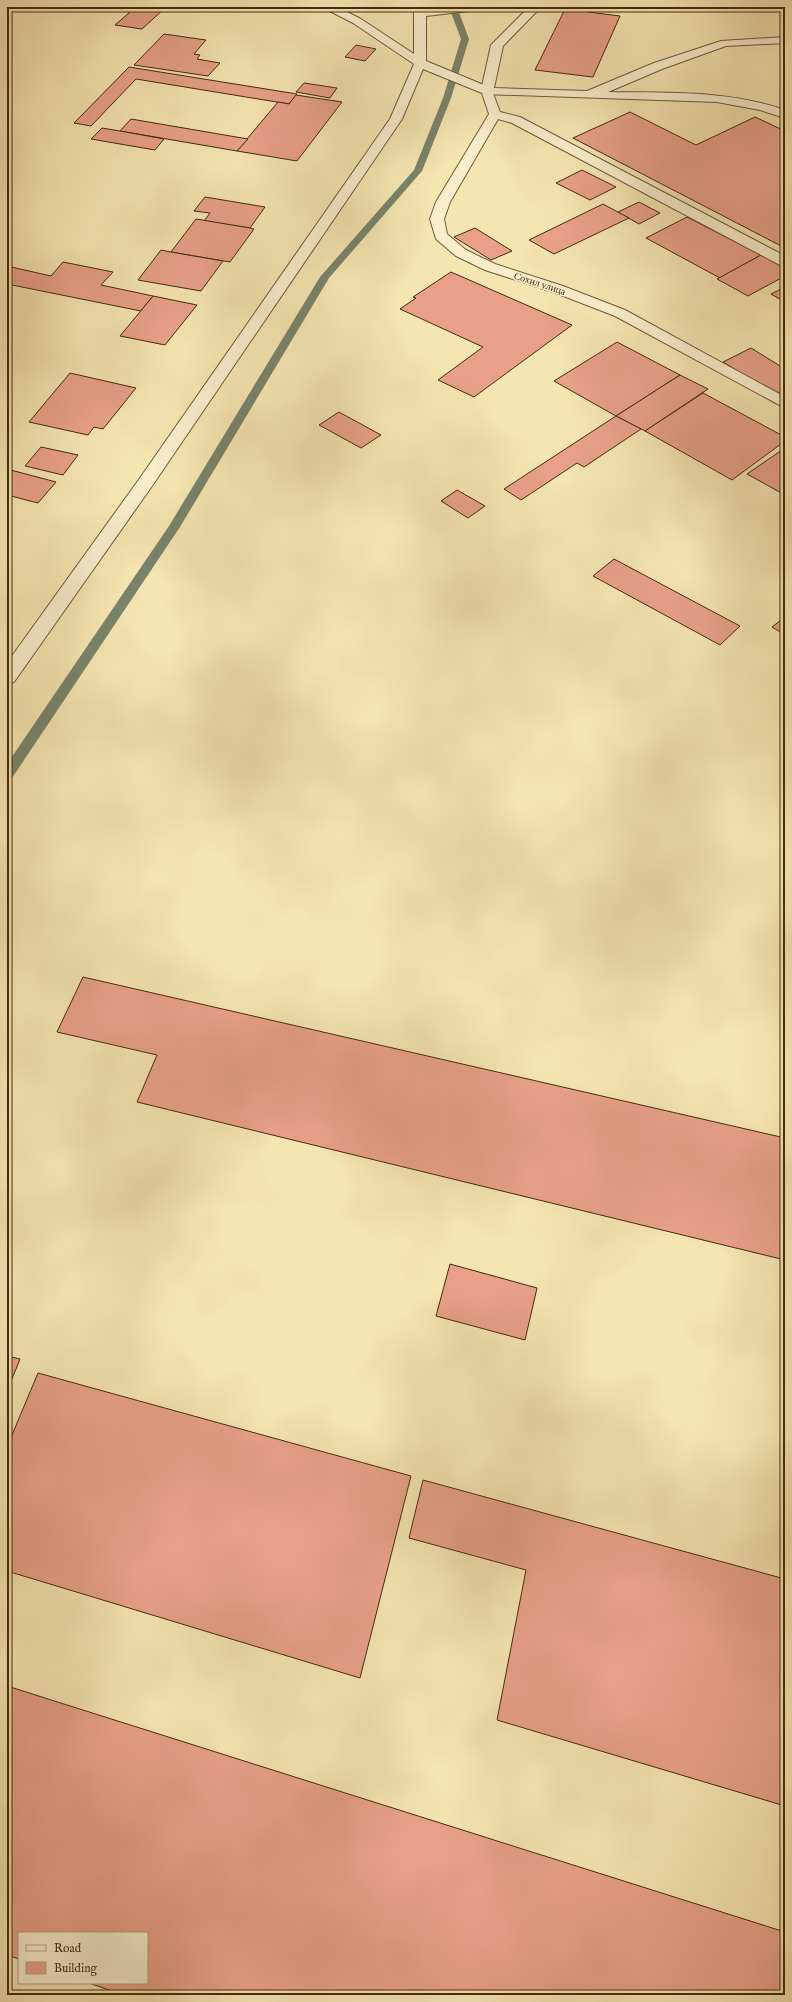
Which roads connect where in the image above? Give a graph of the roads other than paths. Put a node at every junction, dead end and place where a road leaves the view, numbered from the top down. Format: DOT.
graph roads {
  1 [pos="328,7"];
  2 [pos="478,7"];
  3 [pos="535,7"];
  4 [pos="420,10"];
  5 [pos="785,40"];
  6 [pos="420,63"];
  7 [pos="487,91"];
  8 [pos="589,95"];
  9 [pos="495,114"];
  10 [pos="785,114"];
  11 [pos="785,262"];
  12 [pos="785,403"];
  13 [pos="7,677"];
  1 -- 6 [label="street"];
  2 -- 4 [label="street"];
  3 -- 7 [label="street"];
  4 -- 6 [label="street"];
  5 -- 8 [label="street"];
  6 -- 7 [label="street"];
  6 -- 13 [label="street"];
  7 -- 8 [label="street"];
  7 -- 9 [label="street"];
  8 -- 10 [label="street"];
  9 -- 11 [label="street"];
  9 -- 12 [label="street, Сохил улица"];
}
